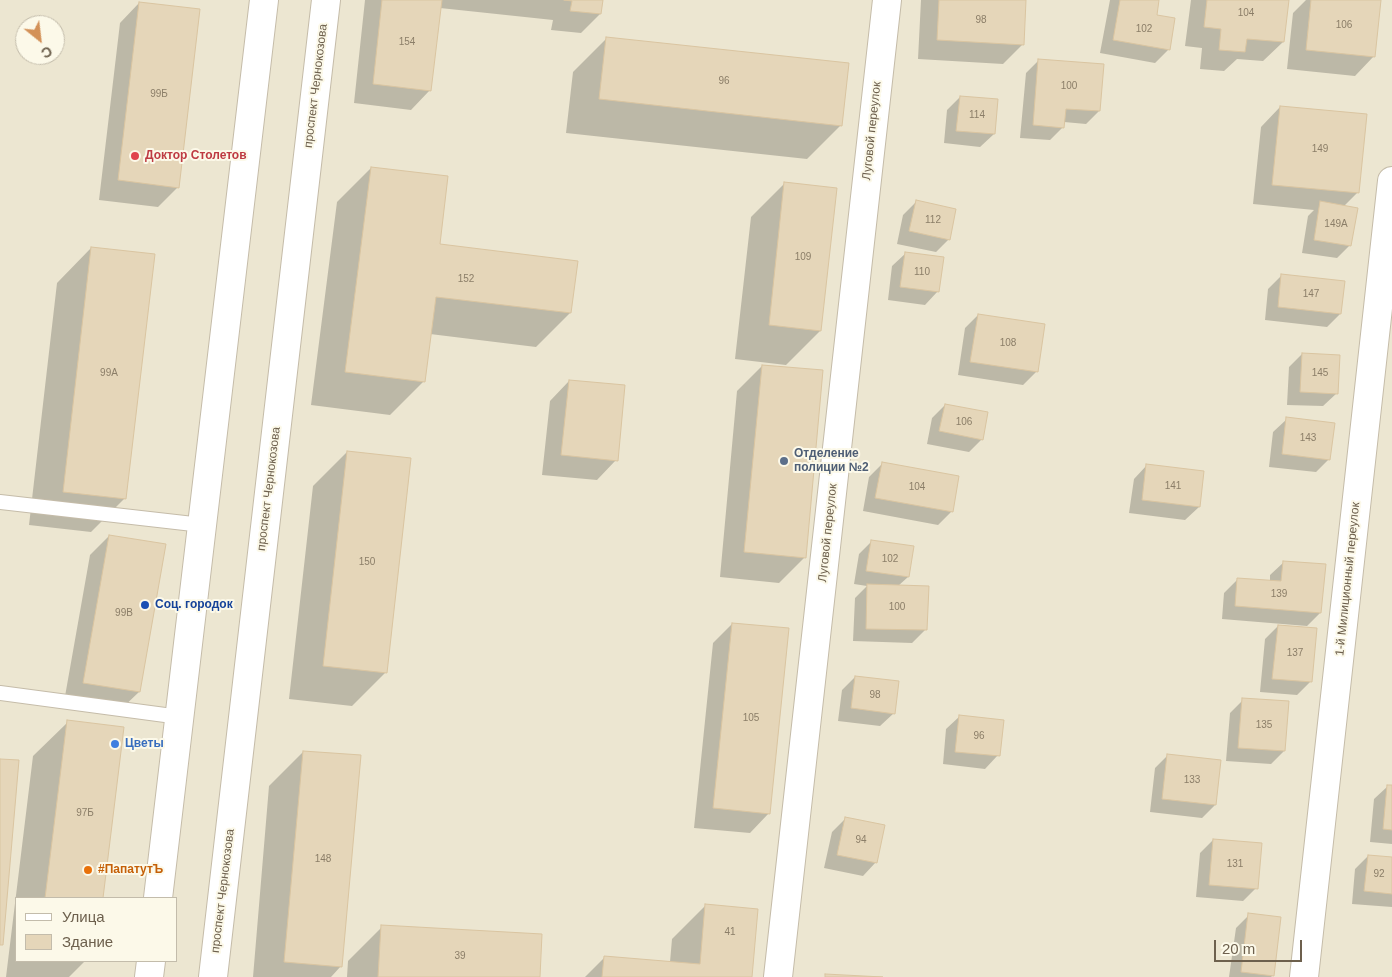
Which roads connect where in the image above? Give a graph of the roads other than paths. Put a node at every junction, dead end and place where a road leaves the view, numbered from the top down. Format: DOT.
graph roads {
  1 [pos="264,0"];
  2 [pos="326,0"];
  3 [pos="887,0"];
  4 [pos="1392,181"];
  5 [pos="0,502"];
  6 [pos="202,525"];
  7 [pos="0,693"];
  8 [pos="180,716"];
  9 [pos="158,897"];
  10 [pos="151,962"];
  11 [pos="149,977"];
  12 [pos="213,977"];
  13 [pos="778,977"];
  14 [pos="1304,977"];
  1 -- 6 [label="street"];
  2 -- 12 [label="street, проспект Чернокозова"];
  3 -- 13 [label="street, Луговой переулок"];
  4 -- 14 [label="street, 1-й Милиционный переулок"];
  5 -- 6 [label="lane"];
  6 -- 8 [label="street"];
  7 -- 8 [label="lane"];
  8 -- 9 [label="street"];
  10 -- 11 [label="street"];
}
